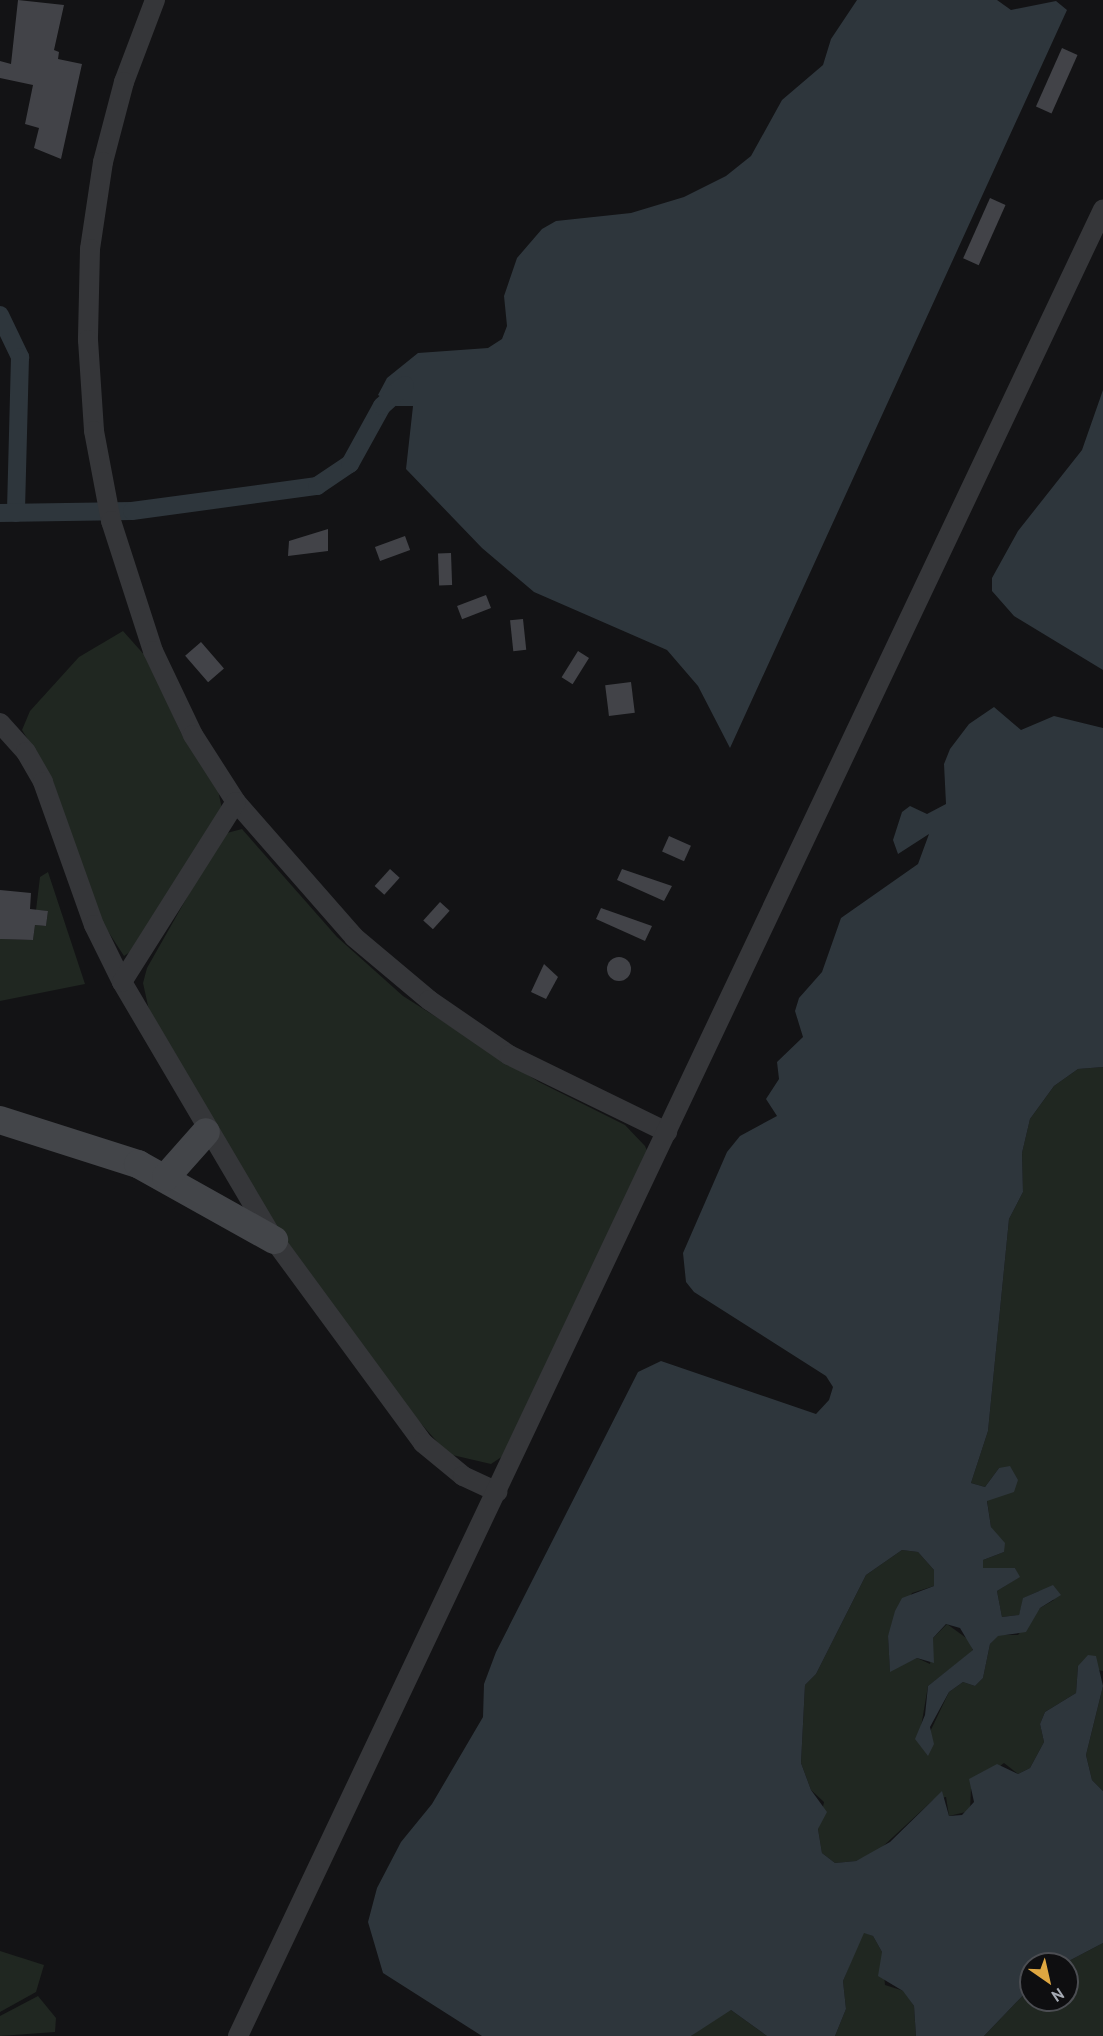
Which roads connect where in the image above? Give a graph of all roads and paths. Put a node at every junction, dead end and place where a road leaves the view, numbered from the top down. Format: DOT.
graph roads {
  1 [pos="155,0"];
  2 [pos="1103,209"];
  3 [pos="0,723"];
  4 [pos="236,802"];
  5 [pos="122,982"];
  6 [pos="0,1120"];
  7 [pos="206,1132"];
  8 [pos="667,1132"];
  9 [pos="166,1177"];
  10 [pos="274,1240"];
  11 [pos="497,1491"];
  12 [pos="238,2036"];
  1 -- 4 [label="street"];
  2 -- 8 [label="street"];
  3 -- 5 [label="street"];
  4 -- 5 [label="street"];
  4 -- 8 [label="street"];
  5 -- 7 [label="street"];
  6 -- 9 [label="main road"];
  7 -- 9 [label="main road"];
  7 -- 10 [label="street"];
  8 -- 11 [label="street"];
  9 -- 10 [label="main road"];
  10 -- 11 [label="street"];
  11 -- 12 [label="street"];
}
